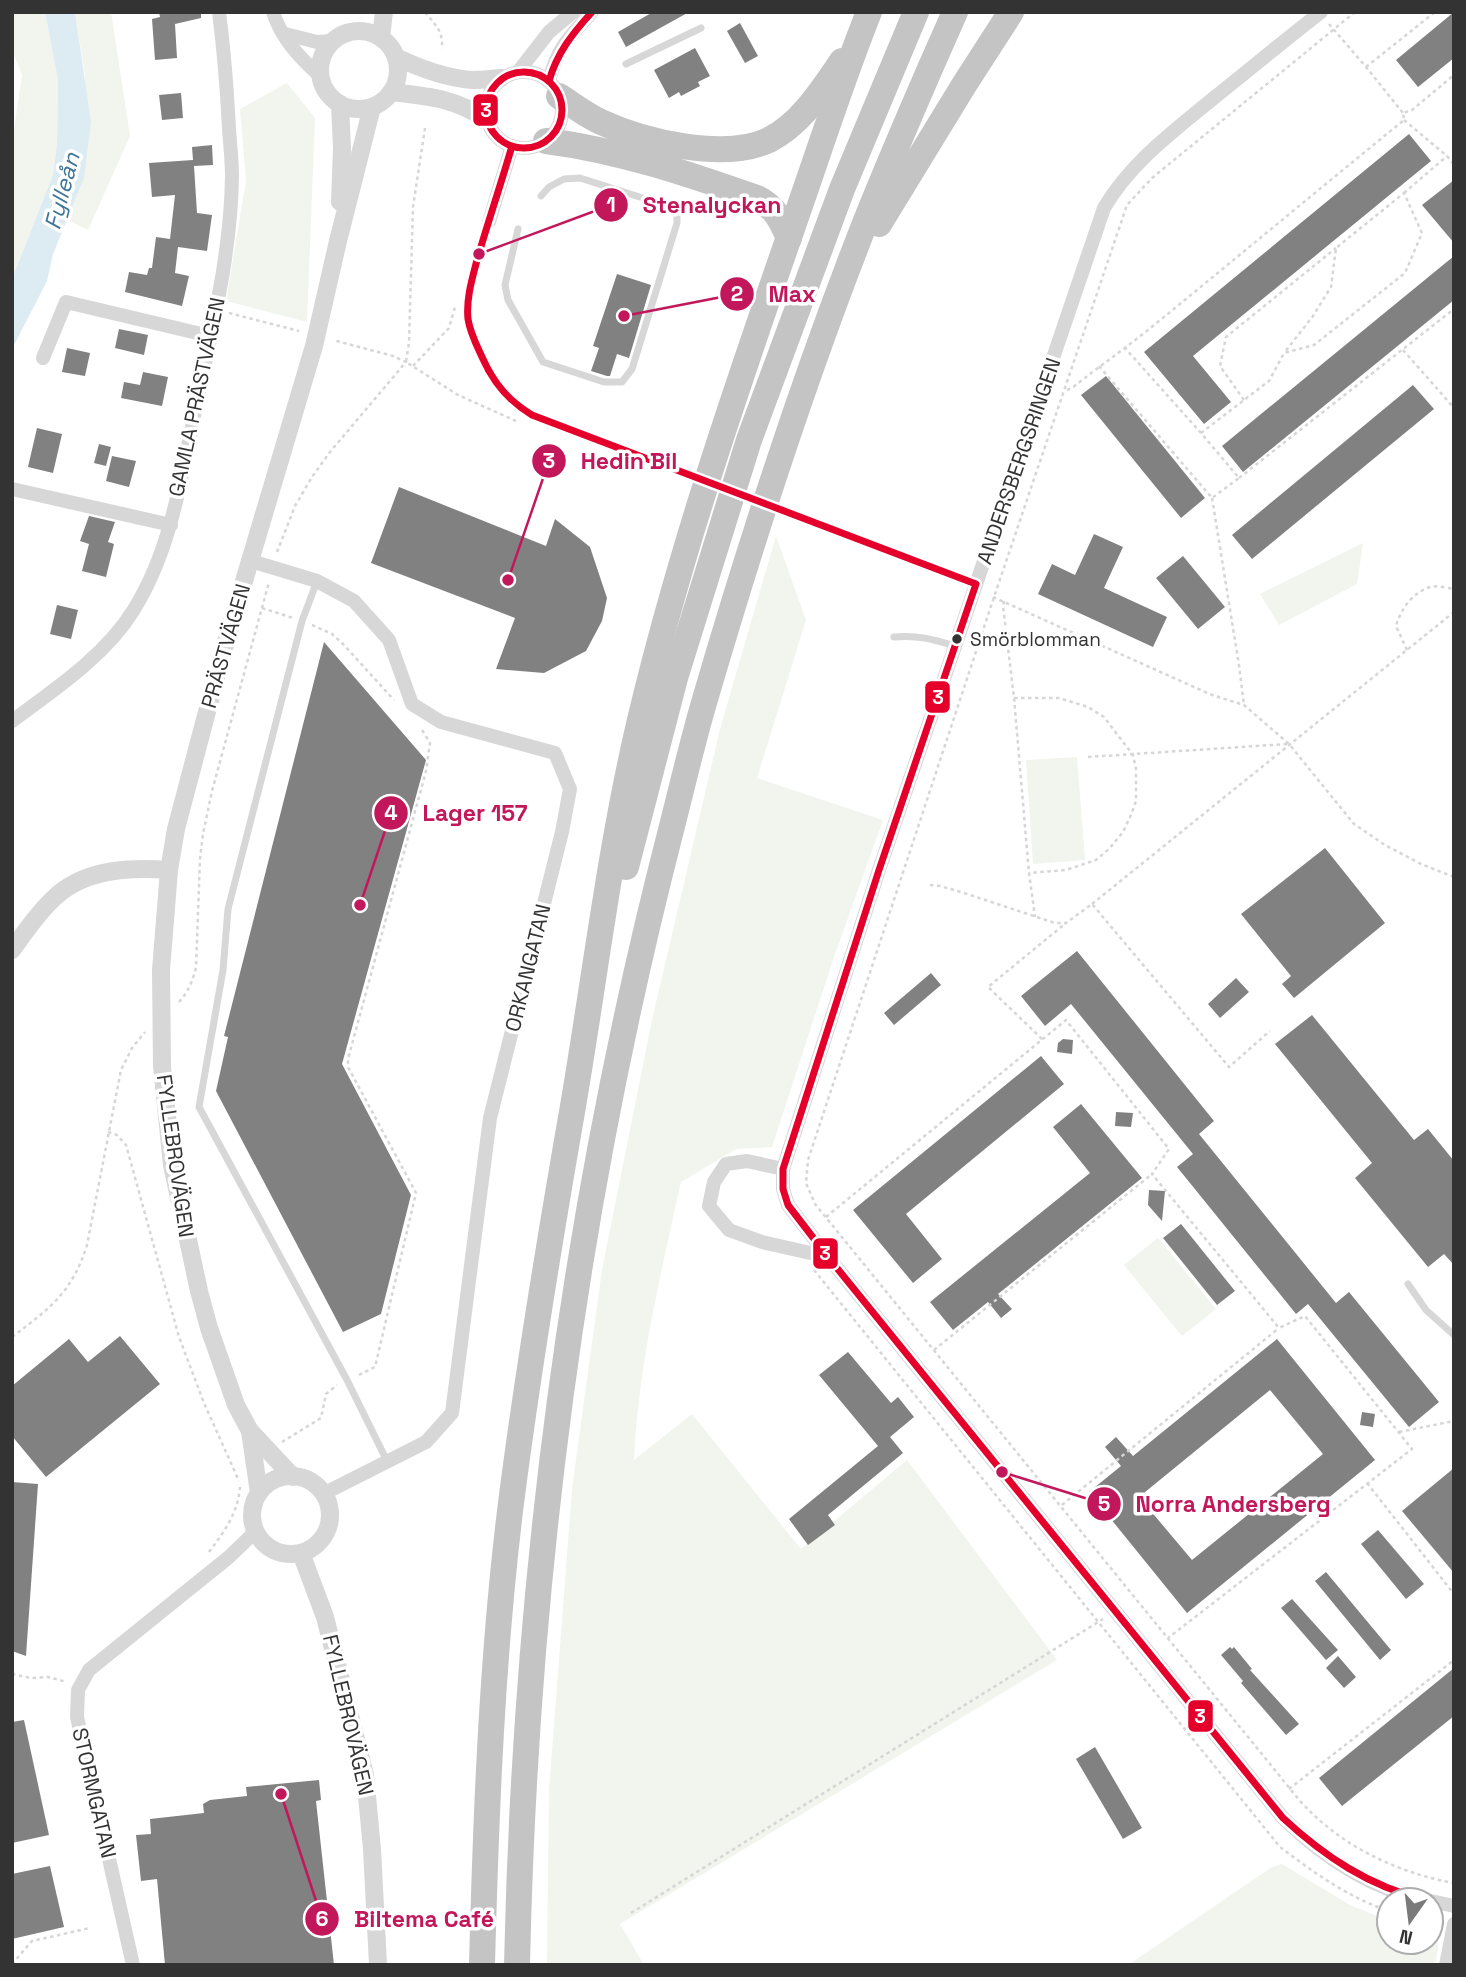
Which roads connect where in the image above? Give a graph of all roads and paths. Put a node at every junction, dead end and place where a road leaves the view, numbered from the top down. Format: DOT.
graph roads {
  1 [pos="219,12"];
  2 [pos="273,12"];
  3 [pos="360,12"];
  4 [pos="384,12"];
  5 [pos="425,12"];
  6 [pos="573,12"];
  7 [pos="592,12"];
  8 [pos="916,12"];
  9 [pos="955,12"];
  10 [pos="1011,12"];
  11 [pos="1355,12"];
  12 [pos="1435,12"];
  13 [pos="1320,13"];
  14 [pos="865,23"];
  15 [pos="701,28"];
  16 [pos="1334,30"];
  17 [pos="351,31"];
  18 [pos="285,34"];
  19 [pos="382,38"];
  20 [pos="332,41"];
  21 [pos="442,49"];
  22 [pos="396,57"];
  23 [pos="626,64"];
  24 [pos="1366,67"];
  25 [pos="518,72"];
  26 [pos="1454,75"];
  27 [pos="320,76"];
  28 [pos="501,78"];
  29 [pos="554,88"];
  30 [pos="391,92"];
  31 [pos="340,104"];
  32 [pos="372,107"];
  33 [pos="1403,113"];
  34 [pos="486,120"];
  35 [pos="1404,120"];
  36 [pos="546,141"];
  37 [pos="512,146"];
  38 [pos="1447,156"];
  39 [pos="1454,165"];
  40 [pos="1404,193"];
  41 [pos="541,196"];
  42 [pos="489,222"];
  43 [pos="518,229"];
  44 [pos="789,238"];
  45 [pos="338,241"];
  46 [pos="1336,248"];
  47 [pos="843,282"];
  48 [pos="457,301"];
  49 [pos="1454,309"];
  50 [pos="216,310"];
  51 [pos="299,331"];
  52 [pos="211,336"];
  53 [pos="333,340"];
  54 [pos="1125,348"];
  55 [pos="1403,350"];
  56 [pos="1283,354"];
  57 [pos="43,358"];
  58 [pos="413,366"];
  59 [pos="1099,366"];
  60 [pos="1066,390"];
  61 [pos="1244,400"];
  62 [pos="1454,408"];
  63 [pos="1201,433"];
  64 [pos="1239,478"];
  65 [pos="698,479"];
  66 [pos="12,489"];
  67 [pos="1212,498"];
  68 [pos="782,511"];
  69 [pos="171,526"];
  70 [pos="251,561"];
  71 [pos="273,566"];
  72 [pos="317,582"];
  73 [pos="975,589"];
  74 [pos="1454,589"];
  75 [pos="994,597"];
  76 [pos="1004,601"];
  77 [pos="262,608"];
  78 [pos="1454,612"];
  79 [pos="302,621"];
  80 [pos="894,637"];
  81 [pos="956,646"];
  82 [pos="1407,650"];
  83 [pos="1014,698"];
  84 [pos="396,703"];
  85 [pos="1244,705"];
  86 [pos="12,721"];
  87 [pos="414,722"];
  88 [pos="1289,744"];
  89 [pos="1133,755"];
  90 [pos="1088,757"];
  91 [pos="169,870"];
  92 [pos="1029,873"];
  93 [pos="1454,877"];
  94 [pos="930,885"];
  95 [pos="1092,904"];
  96 [pos="1035,917"];
  97 [pos="1066,923"];
  98 [pos="12,950"];
  99 [pos="175,1006"];
  100 [pos="150,1028"];
  101 [pos="1269,1031"];
  102 [pos="1042,1039"];
  103 [pos="576,1088"];
  104 [pos="108,1132"];
  105 [pos="783,1169"];
  106 [pos="1152,1174"];
  107 [pos="826,1217"];
  108 [pos="821,1255"];
  109 [pos="1408,1284"];
  110 [pos="1279,1328"];
  111 [pos="1454,1335"];
  112 [pos="12,1337"];
  113 [pos="934,1350"];
  114 [pos="347,1380"];
  115 [pos="1454,1421"];
  116 [pos="1399,1432"];
  117 [pos="260,1453"];
  118 [pos="387,1462"];
  119 [pos="233,1469"];
  120 [pos="293,1477"];
  121 [pos="1367,1483"];
  122 [pos="259,1493"];
  123 [pos="323,1494"];
  124 [pos="1061,1506"];
  125 [pos="255,1532"];
  126 [pos="300,1553"];
  127 [pos="202,1578"];
  128 [pos="1454,1594"];
  129 [pos="1116,1611"];
  130 [pos="1098,1622"];
  131 [pos="1168,1638"];
  132 [pos="1454,1660"];
  133 [pos="12,1674"];
  134 [pos="68,1682"];
  135 [pos="1289,1789"];
  136 [pos="1454,1883"];
  137 [pos="1384,1886"];
  138 [pos="1375,1905"];
  139 [pos="631,1913"];
  140 [pos="1454,1924"];
  141 [pos="90,1928"];
  142 [pos="12,1964"];
  143 [pos="133,1965"];
  144 [pos="378,1965"];
  145 [pos="482,1965"];
  146 [pos="517,1965"];
  147 [pos="1446,1965"];
  1 -- 50 [label="street, GAMLA PRÄSTVÄGEN"];
  2 -- 18 [label="street"];
  3 -- 17 [label="street"];
  4 -- 19 [label="street"];
  5 -- 21 [label="path"];
  6 -- 25 [label="street"];
  7 -- 29 [label="street"];
  8 -- 103 [label="highway"];
  9 -- 47 [label="highway"];
  10 -- 47 [label="highway"];
  11 -- 16 [label="path"];
  12 -- 24 [label="path"];
  13 -- 16 [label="path"];
  13 -- 73 [label="street, ANDERSBERGSRINGEN"];
  14 -- 29 [label="highway"];
  14 -- 44 [label="highway"];
  15 -- 23 [label="lane"];
  16 -- 24 [label="path"];
  16 -- 60 [label="path"];
  17 -- 19 [label="street"];
  17 -- 20 [label="street"];
  18 -- 20 [label="street"];
  18 -- 27 [label="street"];
  19 -- 22 [label="street"];
  20 -- 27 [label="street"];
  22 -- 28 [label="street"];
  22 -- 30 [label="street"];
  24 -- 33 [label="path"];
  25 -- 28 [label="street"];
  25 -- 29 [label="street"];
  26 -- 33 [label="path"];
  27 -- 31 [label="street"];
  28 -- 34 [label="street"];
  29 -- 36 [label="street"];
  30 -- 32 [label="street"];
  30 -- 34 [label="street"];
  31 -- 32 [label="street"];
  31 -- 45 [label="street, PRÄSTVÄGEN"];
  32 -- 45 [label="street, PRÄSTVÄGEN"];
  33 -- 35 [label="path"];
  34 -- 37 [label="street"];
  35 -- 38 [label="path"];
  35 -- 54 [label="path"];
  36 -- 37 [label="street"];
  36 -- 44 [label="highway"];
  37 -- 42 [label="street"];
  38 -- 39 [label="path"];
  38 -- 40 [label="path"];
  40 -- 46 [label="path"];
  40 -- 56 [label="path"];
  41 -- 43 [label="lane"];
  42 -- 65 [label="lane"];
  44 -- 103 [label="highway"];
  45 -- 70 [label="street, PRÄSTVÄGEN"];
  46 -- 56 [label="path"];
  46 -- 61 [label="path"];
  47 -- 146 [label="highway"];
  48 -- 58 [label="path"];
  49 -- 55 [label="path"];
  50 -- 51 [label="path"];
  50 -- 52 [label="street, GAMLA PRÄSTVÄGEN"];
  52 -- 57 [label="street"];
  52 -- 69 [label="street, GAMLA PRÄSTVÄGEN"];
  53 -- 71 [label="path"];
  54 -- 59 [label="path"];
  54 -- 63 [label="path"];
  55 -- 62 [label="path"];
  55 -- 64 [label="path"];
  56 -- 61 [label="path"];
  59 -- 60 [label="path"];
  59 -- 67 [label="path"];
  60 -- 75 [label="path"];
  61 -- 63 [label="path"];
  63 -- 64 [label="path"];
  64 -- 67 [label="path"];
  66 -- 69 [label="street"];
  67 -- 85 [label="path"];
  68 -- 73 [label="lane"];
  69 -- 86 [label="street, GAMLA PRÄSTVÄGEN"];
  70 -- 71 [label="street, ORKANGATAN"];
  70 -- 91 [label="street, PRÄSTVÄGEN"];
  71 -- 72 [label="street, ORKANGATAN"];
  71 -- 77 [label="path"];
  72 -- 79 [label="lane"];
  72 -- 118 [label="street, ORKANGATAN"];
  73 -- 75 [label="path"];
  73 -- 81 [label="street, ANDERSBERGSRINGEN"];
  74 -- 82 [label="path"];
  75 -- 76 [label="path"];
  75 -- 107 [label="path"];
  76 -- 83 [label="path"];
  76 -- 85 [label="path"];
  77 -- 79 [label="path"];
  77 -- 99 [label="path"];
  78 -- 82 [label="path"];
  79 -- 84 [label="path"];
  79 -- 114 [label="lane"];
  80 -- 81 [label="lane"];
  81 -- 105 [label="street, ANDERSBERGSRINGEN"];
  82 -- 88 [label="path"];
  83 -- 89 [label="path"];
  83 -- 92 [label="path"];
  85 -- 88 [label="path"];
  87 -- 114 [label="path"];
  88 -- 89 [label="path"];
  88 -- 93 [label="path"];
  88 -- 95 [label="path"];
  89 -- 90 [label="path"];
  89 -- 92 [label="path"];
  91 -- 98 [label="street"];
  91 -- 117 [label="street, FYLLEBROVÄGEN"];
  92 -- 96 [label="path"];
  94 -- 96 [label="path"];
  95 -- 97 [label="path"];
  95 -- 101 [label="path"];
  96 -- 97 [label="path"];
  97 -- 102 [label="path"];
  100 -- 104 [label="path"];
  102 -- 106 [label="path"];
  102 -- 107 [label="path"];
  103 -- 145 [label="highway"];
  104 -- 112 [label="path"];
  104 -- 119 [label="path"];
  105 -- 108 [label="street, ANDERSBERGSRINGEN"];
  105 -- 108 [label="street"];
  106 -- 110 [label="path"];
  106 -- 113 [label="path"];
  107 -- 113 [label="path"];
  108 -- 129 [label="street, ANDERSBERGSRINGEN"];
  108 -- 130 [label="path"];
  109 -- 111 [label="lane"];
  110 -- 116 [label="path"];
  110 -- 124 [label="path"];
  113 -- 124 [label="path"];
  114 -- 117 [label="path"];
  114 -- 118 [label="lane"];
  115 -- 116 [label="path"];
  116 -- 121 [label="path"];
  117 -- 119 [label="path"];
  117 -- 120 [label="street, FYLLEBROVÄGEN"];
  117 -- 122 [label="street"];
  118 -- 123 [label="street, ORKANGATAN"];
  119 -- 127 [label="path"];
  120 -- 122 [label="street"];
  120 -- 123 [label="street, FYLLEBROVÄGEN"];
  121 -- 128 [label="path"];
  121 -- 131 [label="path"];
  122 -- 125 [label="street"];
  123 -- 126 [label="street"];
  124 -- 131 [label="path"];
  125 -- 126 [label="street"];
  125 -- 127 [label="street, STORMGATAN"];
  126 -- 144 [label="street, FYLLEBROVÄGEN"];
  127 -- 143 [label="street, STORMGATAN"];
  129 -- 130 [label="path"];
  129 -- 137 [label="street, ANDERSBERGSRINGEN"];
  130 -- 138 [label="path"];
  130 -- 139 [label="path"];
  131 -- 135 [label="path"];
  132 -- 135 [label="path"];
  133 -- 134 [label="path"];
  135 -- 136 [label="path"];
  140 -- 147 [label="street"];
  141 -- 142 [label="path"];
}
